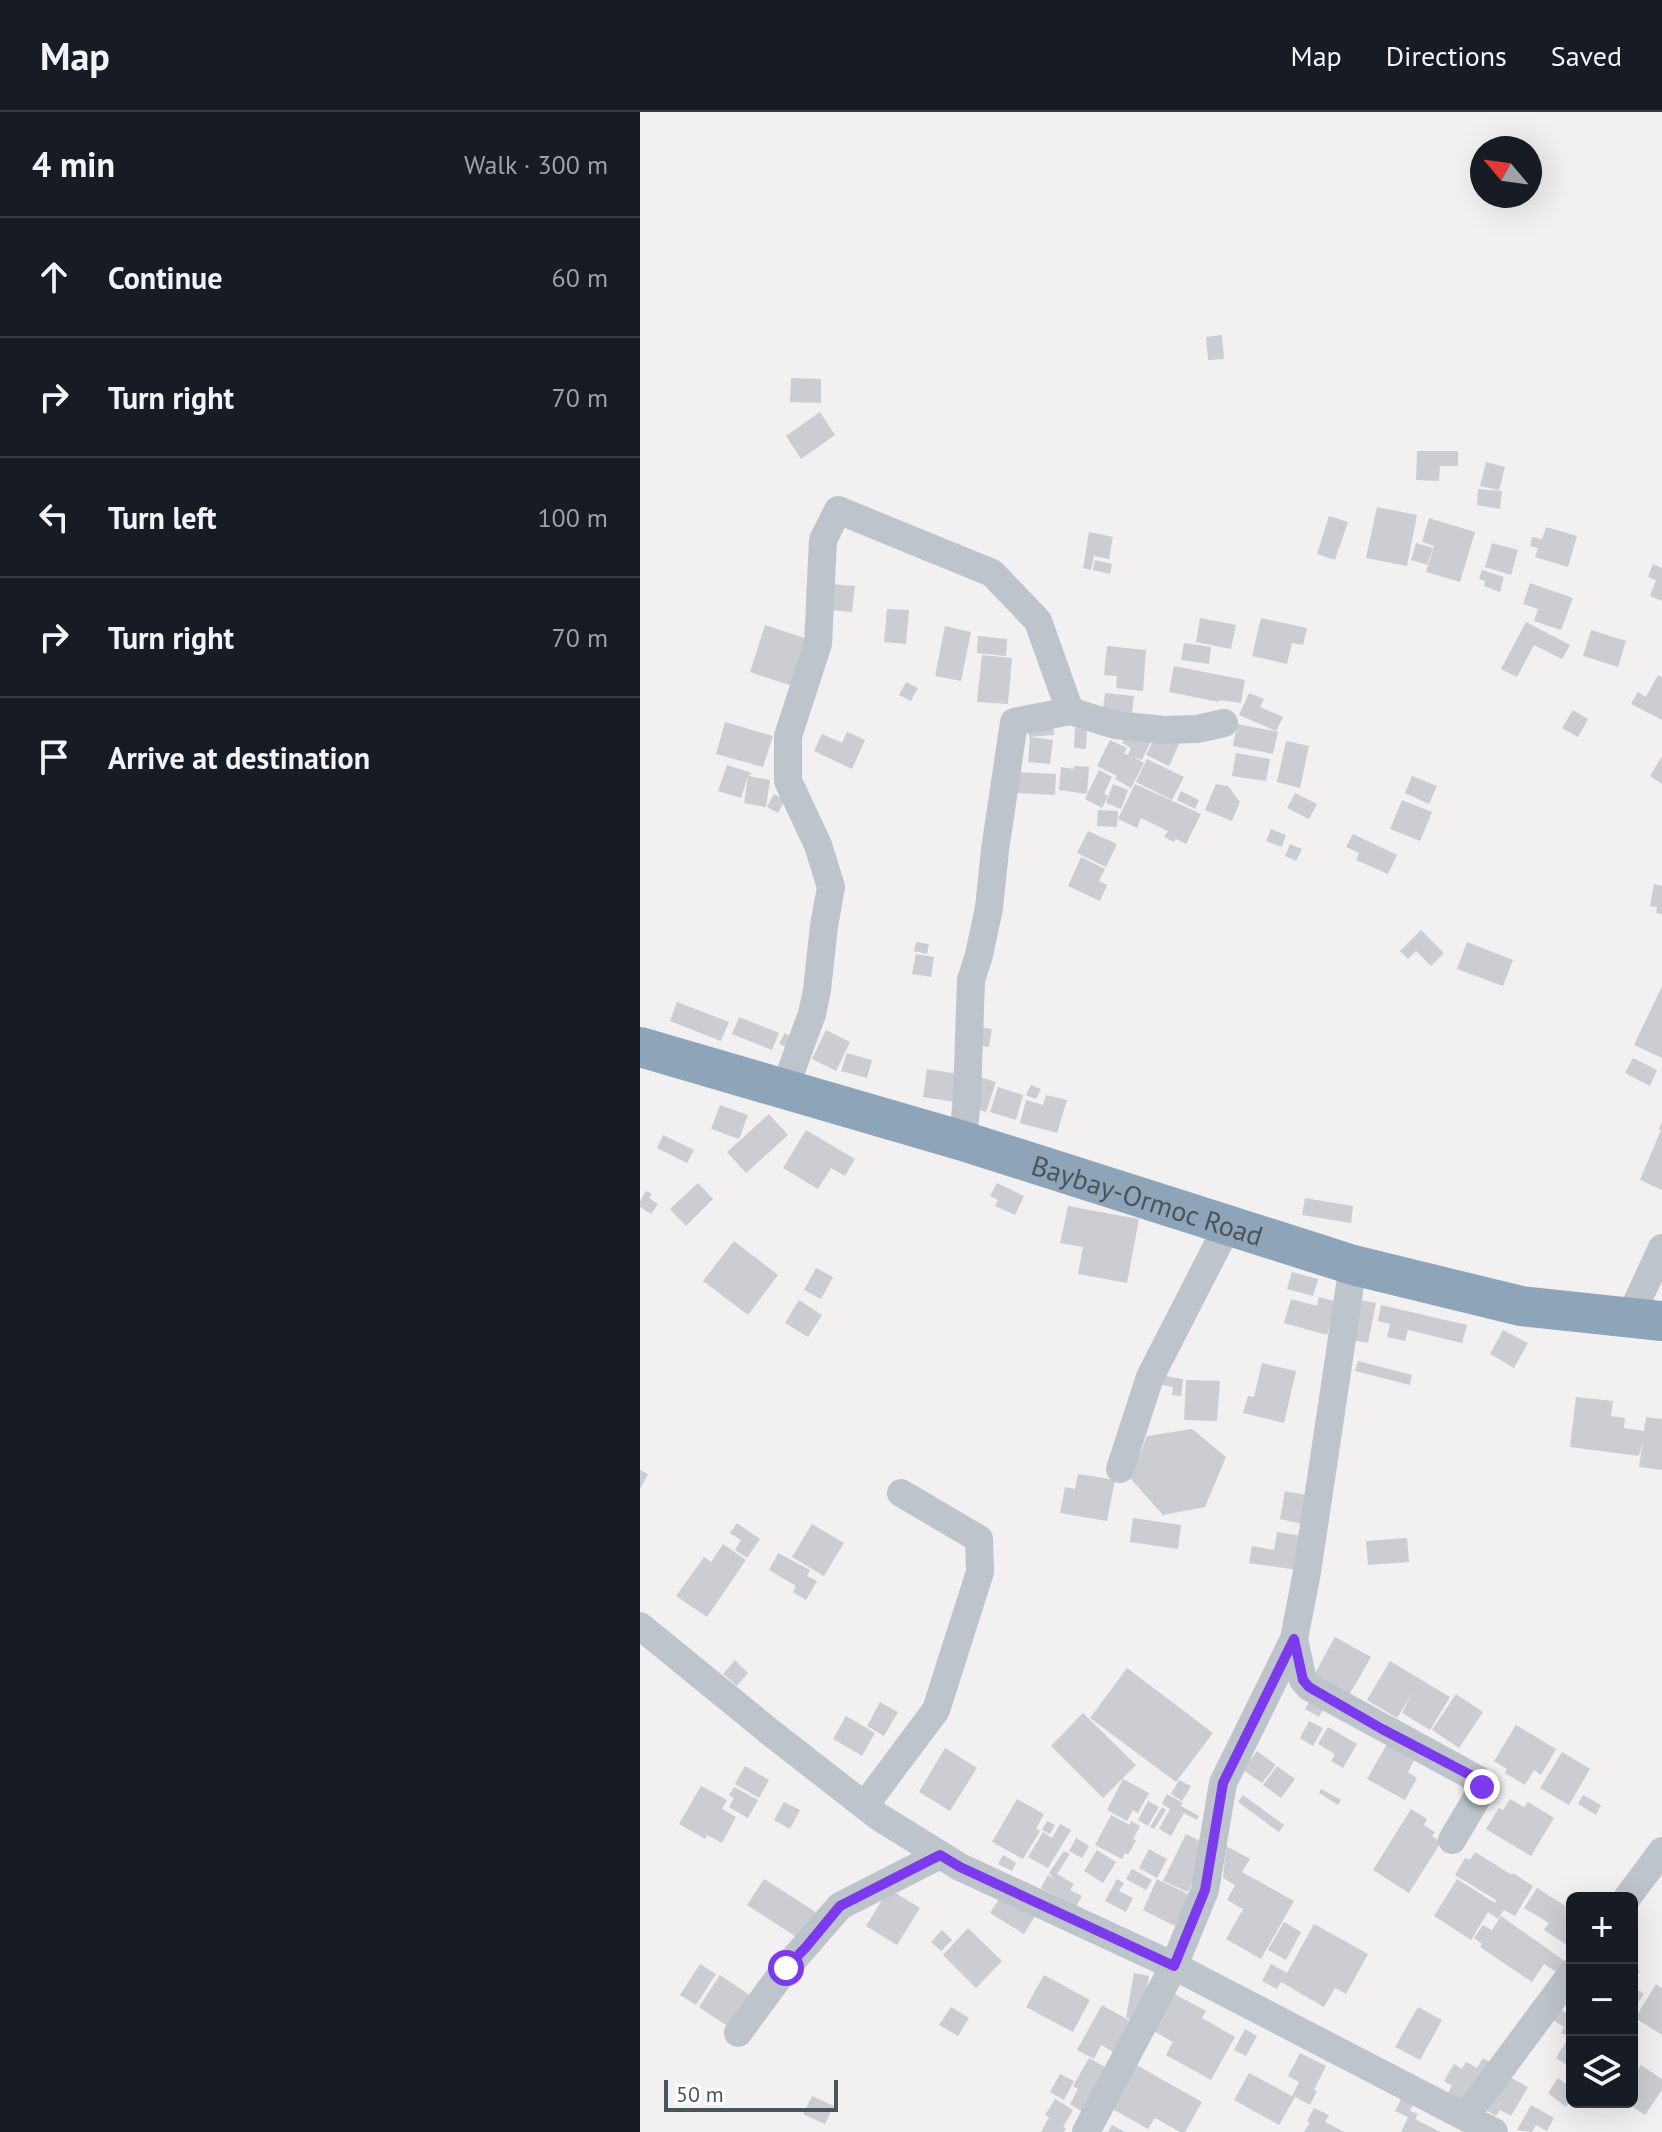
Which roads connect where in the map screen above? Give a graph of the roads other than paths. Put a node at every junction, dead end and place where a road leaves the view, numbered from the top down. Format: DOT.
graph roads {
  1 [pos="1070,711"];
  2 [pos="1224,723"];
  3 [pos="640,1047"];
  4 [pos="784,1090"];
  5 [pos="963,1141"];
  6 [pos="1228,1225"];
  7 [pos="1662,1248"];
  8 [pos="1353,1265"];
  9 [pos="1646,1319"];
  10 [pos="1120,1469"];
  11 [pos="901,1493"];
  12 [pos="640,1626"];
  13 [pos="1294,1639"];
  14 [pos="865,1805"];
  15 [pos="1452,1840"];
  16 [pos="1662,1851"];
  17 [pos="940,1855"];
  18 [pos="1631,1892"];
  19 [pos="1174,1966"];
  20 [pos="1566,1981"];
  21 [pos="738,2033"];
  22 [pos="1466,2116"];
  23 [pos="1086,2132"];
  24 [pos="1494,2132"];
  1 -- 2 [label="street"];
  1 -- 4 [label="street"];
  1 -- 5 [label="street"];
  3 -- 4 [label="highway, Baybay-Ormoc Road"];
  4 -- 5 [label="highway, Baybay-Ormoc Road"];
  5 -- 6 [label="highway, Baybay-Ormoc Road"];
  6 -- 8 [label="highway, Baybay-Ormoc Road"];
  6 -- 10 [label="street"];
  7 -- 9 [label="street"];
  8 -- 9 [label="highway, Baybay-Ormoc Road"];
  8 -- 13 [label="street"];
  11 -- 14 [label="street"];
  12 -- 14 [label="street"];
  13 -- 15 [label="street"];
  13 -- 19 [label="street"];
  14 -- 17 [label="street"];
  16 -- 18 [label="street"];
  17 -- 19 [label="street"];
  17 -- 21 [label="street"];
  19 -- 22 [label="street"];
  19 -- 23 [label="street"];
  20 -- 22 [label="street"];
  22 -- 24 [label="street"];
}
